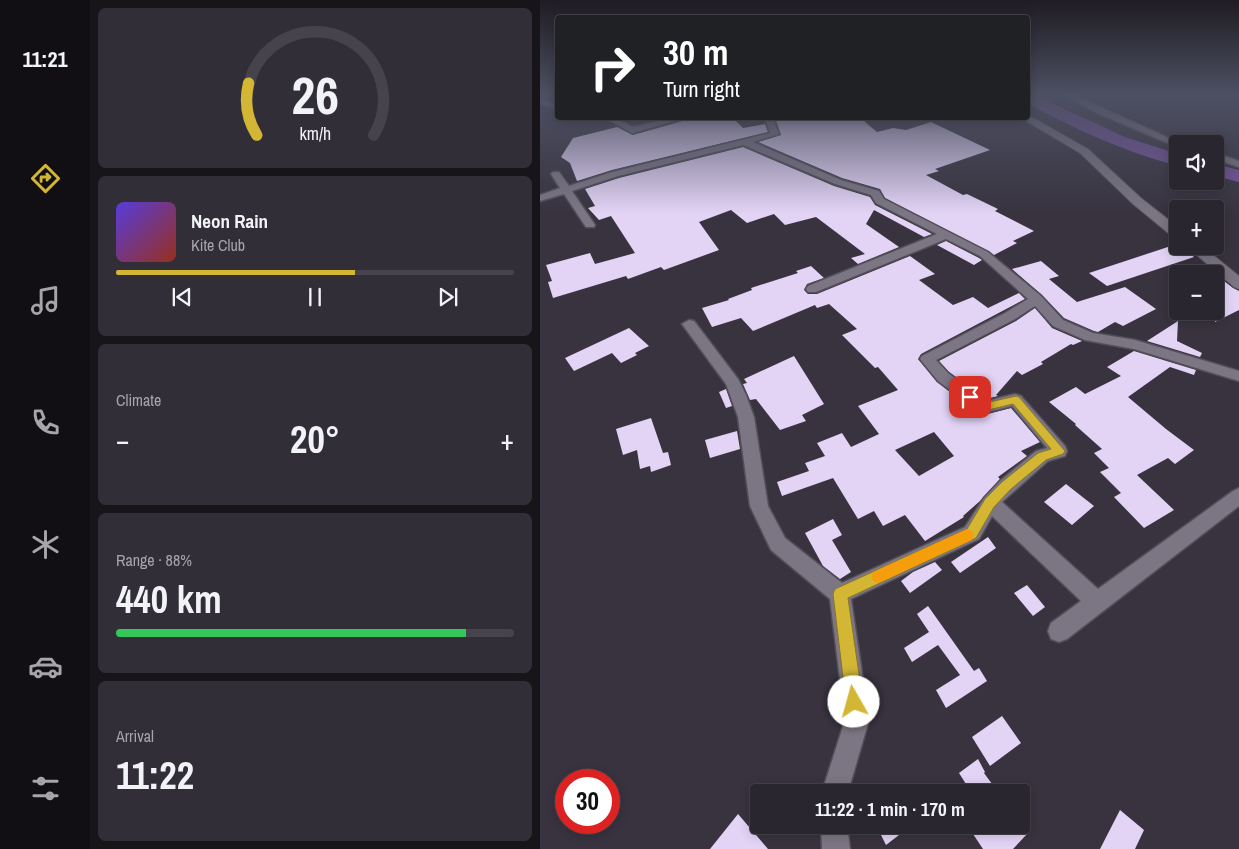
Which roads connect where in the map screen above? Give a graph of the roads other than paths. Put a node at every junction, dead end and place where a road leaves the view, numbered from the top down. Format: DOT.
graph roads {
  1 [pos="773,135"];
  2 [pos="1055,135"];
  3 [pos="1155,135"];
  4 [pos="1169,140"];
  5 [pos="746,142"];
  6 [pos="1224,159"];
  7 [pos="1239,164"];
  8 [pos="556,174"];
  9 [pos="567,190"];
  10 [pos="540,198"];
  11 [pos="590,225"];
  12 [pos="1169,227"];
  13 [pos="945,236"];
  14 [pos="1204,255"];
  15 [pos="1239,284"];
  16 [pos="812,289"];
  17 [pos="1036,299"];
  18 [pos="689,324"];
  19 [pos="1239,376"];
  20 [pos="1239,496"];
  21 [pos="990,503"];
  22 [pos="840,594"];
  23 [pos="1097,602"];
  24 [pos="1059,631"];
  25 [pos="837,784"];
  26 [pos="835,834"];
  27 [pos="836,849"];
  1 -- 5 [label="street"];
  2 -- 12 [label="street"];
  3 -- 4 [label="street"];
  5 -- 9 [label="street"];
  5 -- 13 [label="street"];
  6 -- 7 [label="street"];
  8 -- 9 [label="street"];
  9 -- 10 [label="street"];
  9 -- 11 [label="street"];
  13 -- 16 [label="street"];
  13 -- 17 [label="street"];
  14 -- 15 [label="street"];
  17 -- 19 [label="street"];
  17 -- 21 [label="street"];
  18 -- 22 [label="street"];
  20 -- 23 [label="street"];
  21 -- 22 [label="street"];
  21 -- 23 [label="street"];
  22 -- 25 [label="street"];
  23 -- 24 [label="street"];
  26 -- 27 [label="street"];
}
